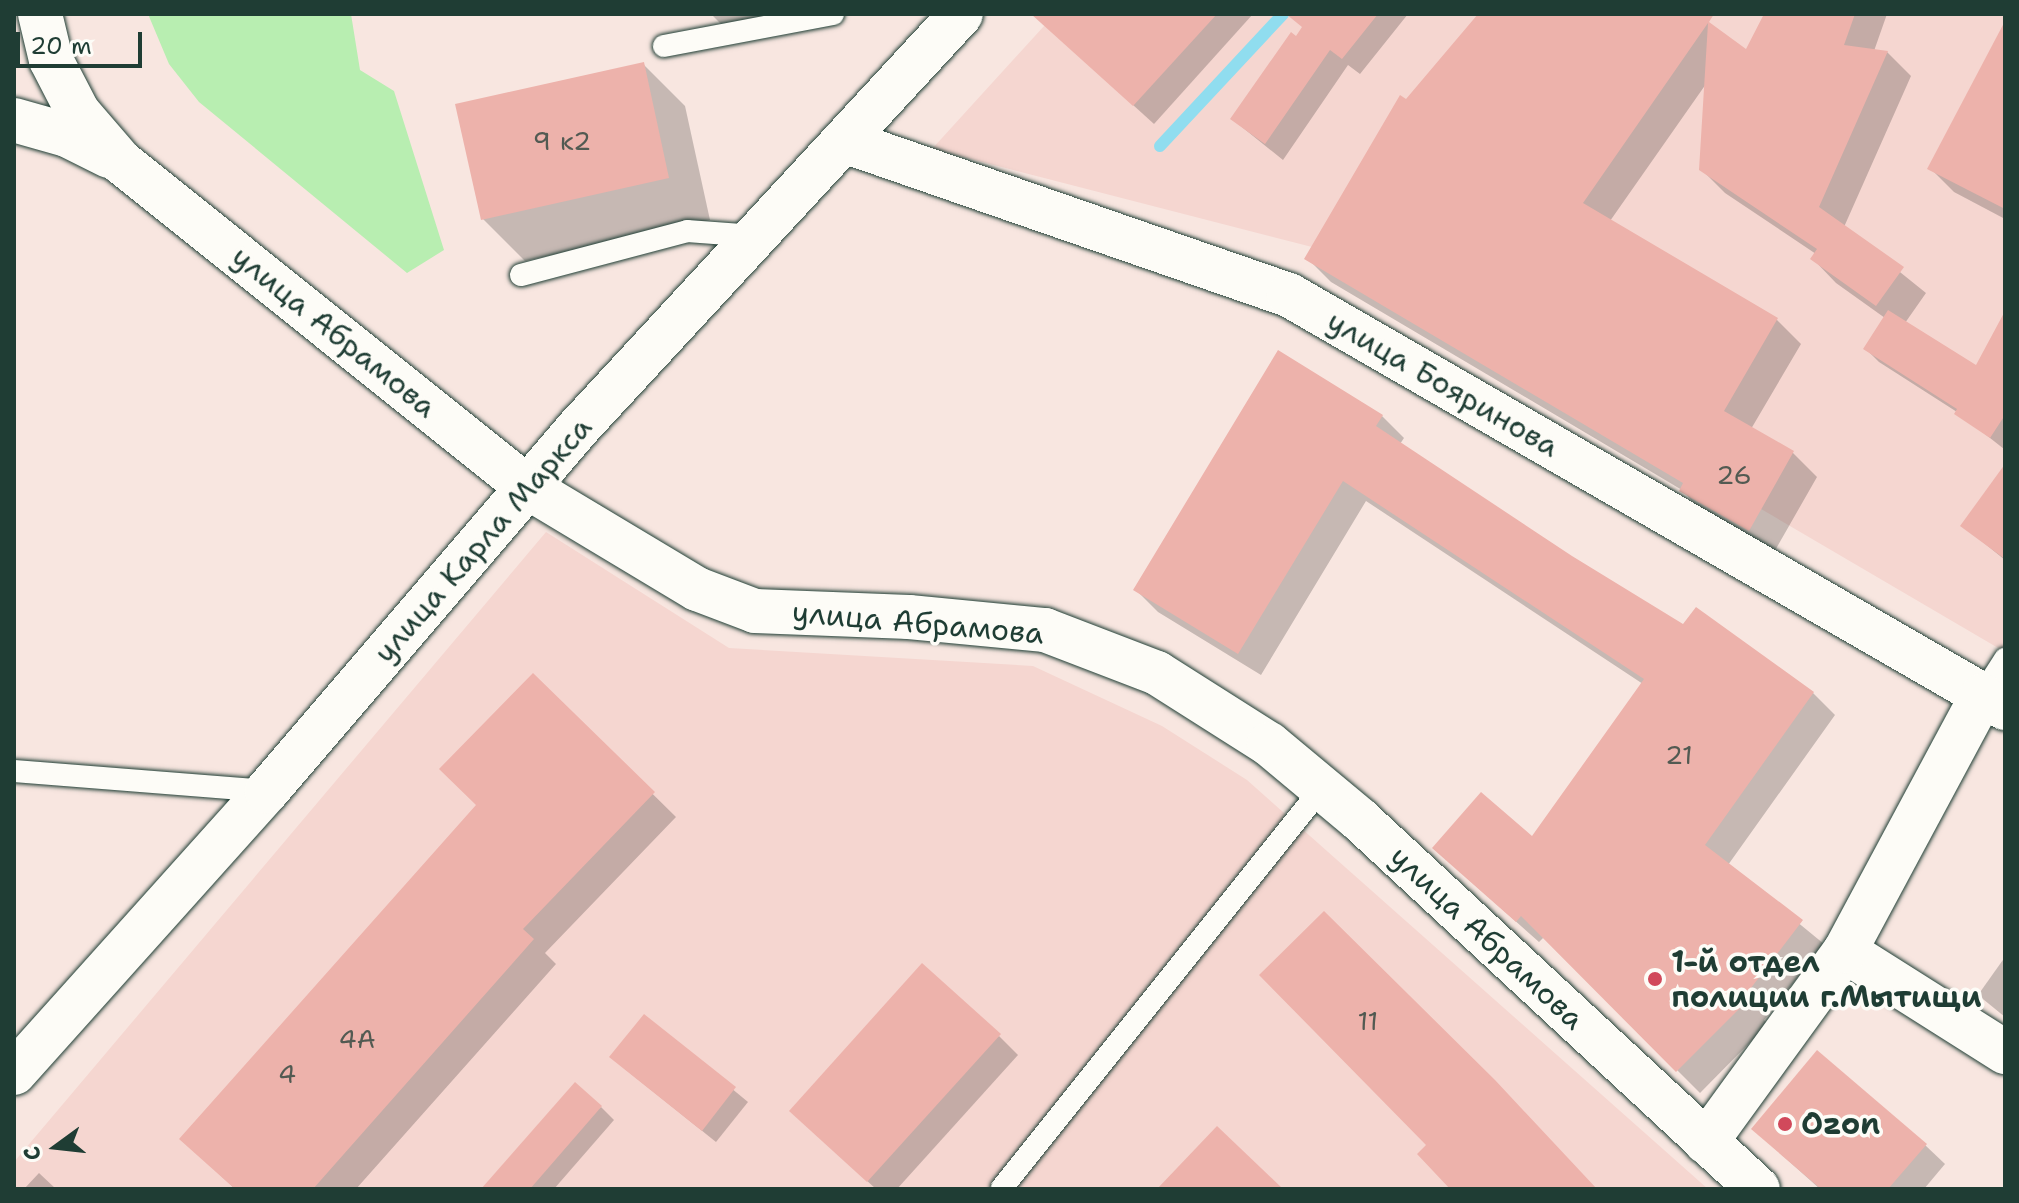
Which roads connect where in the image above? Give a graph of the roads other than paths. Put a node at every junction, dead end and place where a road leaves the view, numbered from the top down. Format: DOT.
graph roads {
  1 [pos="40,14"];
  2 [pos="833,14"];
  3 [pos="961,14"];
  4 [pos="664,46"];
  5 [pos="14,120"];
  6 [pos="844,141"];
  7 [pos="121,162"];
  8 [pos="755,236"];
  9 [pos="521,275"];
  10 [pos="527,487"];
  11 [pos="1997,687"];
  12 [pos="14,771"];
  13 [pos="1322,788"];
  14 [pos="267,791"];
  15 [pos="1845,951"];
  16 [pos="2005,1052"];
  17 [pos="14,1073"];
  18 [pos="1706,1142"];
  19 [pos="1002,1188"];
  20 [pos="1758,1189"];
  1 -- 7 [label="street"];
  2 -- 4 [label="lane"];
  3 -- 6 [label="street, улица Карла Маркса"];
  5 -- 7 [label="street"];
  6 -- 8 [label="street, улица Карла Маркса"];
  6 -- 11 [label="street, улица Бояринова"];
  7 -- 10 [label="street, улица Абрамова"];
  8 -- 9 [label="lane"];
  8 -- 10 [label="street, улица Карла Маркса"];
  10 -- 13 [label="street, улица Абрамова"];
  10 -- 14 [label="street, улица Карла Маркса"];
  11 -- 15 [label="street"];
  12 -- 14 [label="lane"];
  13 -- 18 [label="street, улица Абрамова"];
  13 -- 19 [label="lane"];
  14 -- 17 [label="street, улица Карла Маркса"];
  15 -- 16 [label="street"];
  15 -- 18 [label="street"];
  18 -- 20 [label="street, улица Абрамова"];
}
